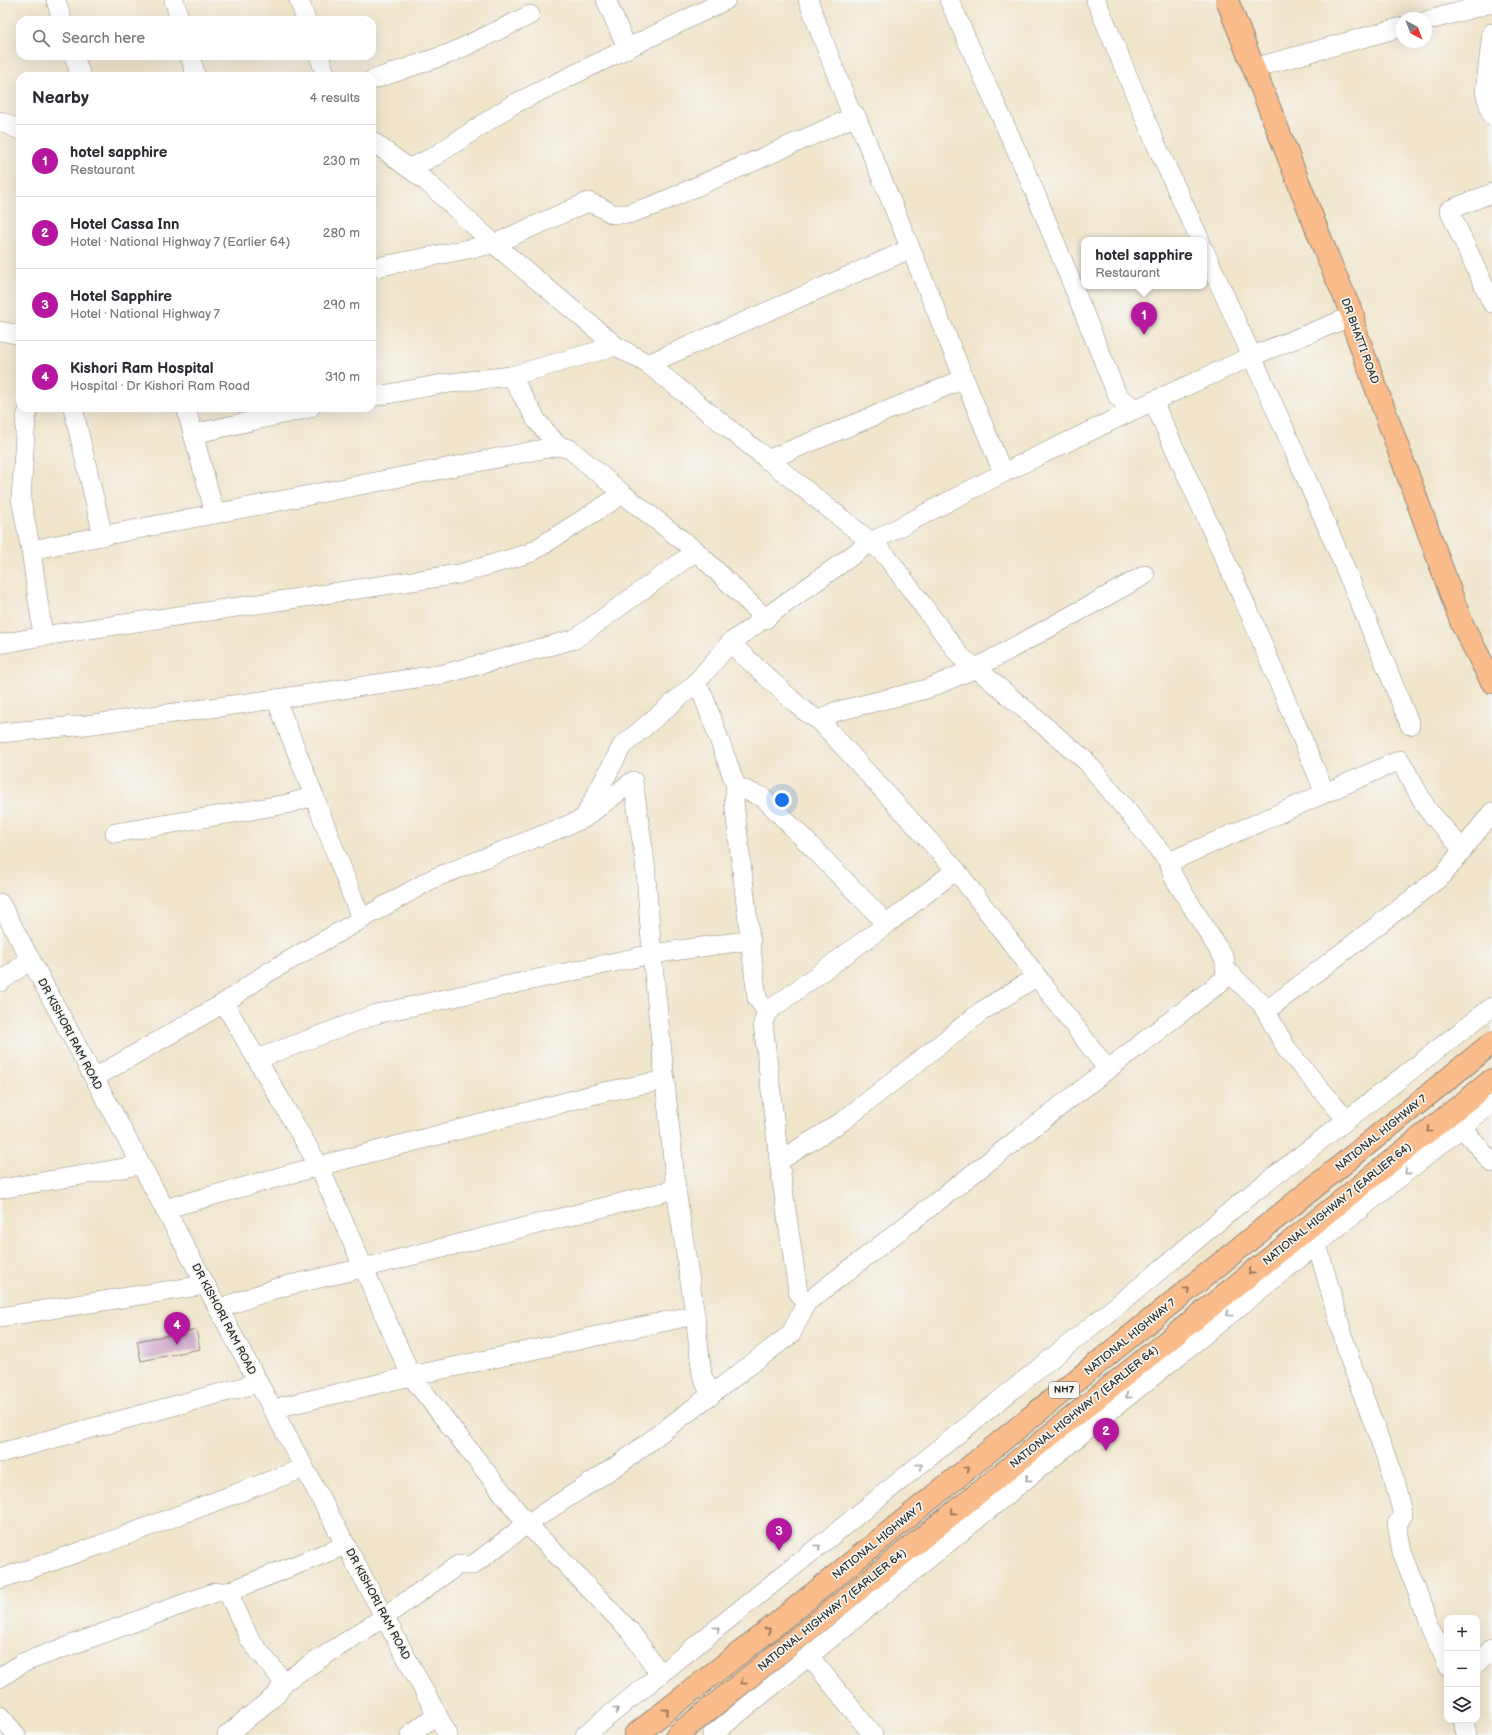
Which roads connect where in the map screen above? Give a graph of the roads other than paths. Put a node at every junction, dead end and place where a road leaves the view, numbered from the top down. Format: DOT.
graph roads {
  1 [pos="56,0"];
  2 [pos="174,0"];
  3 [pos="299,0"];
  4 [pos="606,0"];
  5 [pos="726,0"];
  6 [pos="808,0"];
  7 [pos="949,0"];
  8 [pos="1096,0"];
  9 [pos="1227,0"];
  10 [pos="1492,3"];
  11 [pos="530,15"];
  12 [pos="61,16"];
  13 [pos="179,16"];
  14 [pos="305,16"];
  15 [pos="1432,19"];
  16 [pos="1396,29"];
  17 [pos="1492,33"];
  18 [pos="627,48"];
  19 [pos="75,60"];
  20 [pos="191,60"];
  21 [pos="320,60"];
  22 [pos="1254,68"];
  23 [pos="80,72"];
  24 [pos="195,72"];
  25 [pos="325,72"];
  26 [pos="376,79"];
  27 [pos="856,116"];
  28 [pos="1492,116"];
  29 [pos="0,121"];
  30 [pos="16,128"];
  31 [pos="376,144"];
  32 [pos="410,168"];
  33 [pos="1492,193"];
  34 [pos="1199,237"];
  35 [pos="494,244"];
  36 [pos="910,249"];
  37 [pos="1207,257"];
  38 [pos="376,267"];
  39 [pos="1492,303"];
  40 [pos="1353,316"];
  41 [pos="0,330"];
  42 [pos="16,334"];
  43 [pos="616,346"];
  44 [pos="1252,356"];
  45 [pos="648,364"];
  46 [pos="511,376"];
  47 [pos="964,379"];
  48 [pos="376,396"];
  49 [pos="1144,405"];
  50 [pos="28,412"];
  51 [pos="73,412"];
  52 [pos="187,412"];
  53 [pos="292,412"];
  54 [pos="193,434"];
  55 [pos="558,446"];
  56 [pos="767,460"];
  57 [pos="1002,473"];
  58 [pos="623,494"];
  59 [pos="215,514"];
  60 [pos="103,536"];
  61 [pos="871,542"];
  62 [pos="31,550"];
  63 [pos="696,551"];
  64 [pos="1145,575"];
  65 [pos="766,619"];
  66 [pos="43,636"];
  67 [pos="730,643"];
  68 [pos="0,644"];
  69 [pos="976,668"];
  70 [pos="1492,682"];
  71 [pos="695,684"];
  72 [pos="276,700"];
  73 [pos="820,721"];
  74 [pos="1410,725"];
  75 [pos="0,733"];
  76 [pos="736,786"];
  77 [pos="1325,793"];
  78 [pos="314,796"];
  79 [pos="1492,812"];
  80 [pos="583,819"];
  81 [pos="115,833"];
  82 [pos="1463,850"];
  83 [pos="1169,862"];
  84 [pos="956,870"];
  85 [pos="0,903"];
  86 [pos="361,919"];
  87 [pos="887,924"];
  88 [pos="751,940"];
  89 [pos="652,954"];
  90 [pos="30,960"];
  91 [pos="1231,974"];
  92 [pos="1036,976"];
  93 [pos="0,982"];
  94 [pos="224,1003"];
  95 [pos="1492,1007"];
  96 [pos="1266,1011"];
  97 [pos="767,1012"];
  98 [pos="1492,1043"];
  99 [pos="257,1059"];
  100 [pos="1108,1070"];
  101 [pos="94,1078"];
  102 [pos="666,1080"];
  103 [pos="1492,1080"];
  104 [pos="1492,1103"];
  105 [pos="1347,1120"];
  106 [pos="1456,1120"];
  107 [pos="779,1160"];
  108 [pos="1492,1164"];
  109 [pos="141,1165"];
  110 [pos="319,1166"];
  111 [pos="676,1188"];
  112 [pos="0,1189"];
  113 [pos="164,1209"];
  114 [pos="1317,1244"];
  115 [pos="363,1268"];
  116 [pos="205,1285"];
  117 [pos="806,1303"];
  118 [pos="218,1309"];
  119 [pos="695,1315"];
  120 [pos="0,1317"];
  121 [pos="411,1376"];
  122 [pos="258,1383"];
  123 [pos="712,1396"];
  124 [pos="272,1409"];
  125 [pos="0,1453"];
  126 [pos="304,1468"];
  127 [pos="528,1524"];
  128 [pos="346,1545"];
  129 [pos="0,1579"];
  130 [pos="228,1592"];
  131 [pos="384,1616"];
  132 [pos="1492,1650"];
  133 [pos="810,1657"];
  134 [pos="1444,1659"];
  135 [pos="1480,1660"];
  136 [pos="660,1674"];
  137 [pos="0,1678"];
  138 [pos="284,1682"];
  139 [pos="437,1714"];
  140 [pos="0,1716"];
  141 [pos="1464,1723"];
  142 [pos="16,1735"];
  143 [pos="227,1735"];
  144 [pos="410,1735"];
  145 [pos="448,1735"];
  146 [pos="585,1735"];
  147 [pos="635,1735"];
  148 [pos="677,1735"];
  149 [pos="712,1735"];
  150 [pos="873,1735"];
  151 [pos="1468,1735"];
  1 -- 12 [label="street"];
  2 -- 13 [label="street"];
  3 -- 14 [label="street"];
  4 -- 18 [label="street"];
  5 -- 18 [label="street"];
  6 -- 27 [label="street"];
  7 -- 49 [label="street"];
  8 -- 34 [label="street"];
  9 -- 22 [label="main road, DR BHATTI ROAD"];
  10 -- 15 [label="street"];
  11 -- 26 [label="street"];
  16 -- 22 [label="street"];
  17 -- 28 [label="street"];
  18 -- 32 [label="street"];
  19 -- 23 [label="street"];
  20 -- 24 [label="street"];
  21 -- 25 [label="street"];
  22 -- 40 [label="main road, DR BHATTI ROAD"];
  27 -- 35 [label="street"];
  27 -- 36 [label="street"];
  29 -- 30 [label="street"];
  31 -- 32 [label="street"];
  32 -- 35 [label="street"];
  33 -- 39 [label="street"];
  35 -- 38 [label="street"];
  35 -- 43 [label="street"];
  36 -- 45 [label="street"];
  36 -- 47 [label="street"];
  37 -- 44 [label="street"];
  40 -- 44 [label="street"];
  40 -- 70 [label="main road, DR BHATTI ROAD"];
  41 -- 42 [label="street"];
  43 -- 45 [label="street"];
  43 -- 46 [label="street"];
  44 -- 49 [label="street"];
  44 -- 74 [label="street"];
  45 -- 56 [label="street"];
  46 -- 48 [label="street"];
  46 -- 55 [label="street"];
  47 -- 56 [label="street"];
  47 -- 57 [label="street"];
  49 -- 57 [label="street"];
  49 -- 77 [label="street"];
  50 -- 62 [label="street"];
  51 -- 60 [label="street"];
  52 -- 54 [label="street"];
  53 -- 54 [label="street"];
  54 -- 59 [label="street"];
  55 -- 58 [label="street"];
  55 -- 59 [label="street"];
  56 -- 61 [label="street"];
  57 -- 61 [label="street"];
  58 -- 63 [label="street"];
  58 -- 66 [label="street"];
  59 -- 60 [label="street"];
  60 -- 62 [label="street"];
  61 -- 65 [label="street"];
  61 -- 69 [label="street"];
  62 -- 66 [label="street"];
  63 -- 65 [label="street"];
  63 -- 72 [label="street"];
  64 -- 69 [label="street"];
  65 -- 67 [label="street"];
  66 -- 68 [label="street"];
  67 -- 71 [label="street"];
  67 -- 73 [label="street"];
  69 -- 73 [label="street"];
  69 -- 83 [label="street"];
  71 -- 76 [label="street"];
  71 -- 80 [label="street"];
  72 -- 75 [label="street"];
  72 -- 78 [label="street"];
  73 -- 84 [label="street"];
  76 -- 87 [label="street"];
  76 -- 88 [label="street"];
  77 -- 82 [label="street"];
  77 -- 83 [label="street"];
  78 -- 81 [label="street"];
  78 -- 86 [label="street"];
  79 -- 82 [label="street"];
  80 -- 86 [label="street"];
  80 -- 89 [label="street"];
  82 -- 96 [label="street"];
  83 -- 91 [label="street"];
  84 -- 87 [label="street"];
  84 -- 92 [label="street"];
  85 -- 90 [label="street, DR KISHORI RAM ROAD"];
  86 -- 94 [label="street"];
  87 -- 97 [label="street"];
  88 -- 89 [label="street"];
  88 -- 97 [label="street"];
  89 -- 99 [label="street"];
  89 -- 102 [label="street"];
  90 -- 93 [label="street"];
  90 -- 101 [label="street, DR KISHORI RAM ROAD"];
  91 -- 96 [label="street"];
  91 -- 100 [label="street"];
  92 -- 100 [label="street"];
  92 -- 107 [label="street"];
  94 -- 99 [label="street"];
  94 -- 101 [label="street"];
  95 -- 105 [label="street"];
  96 -- 105 [label="street"];
  97 -- 107 [label="street"];
  147 -- 98 [label="main road, NATIONAL HIGHWAY 7 / NH7, one-way"];
  99 -- 110 [label="street"];
  100 -- 117 [label="street"];
  101 -- 109 [label="street, DR KISHORI RAM ROAD"];
  102 -- 110 [label="street"];
  102 -- 111 [label="street"];
  103 -- 106 [label="main road, NATIONAL HIGHWAY 7 (EARLIER 64) / NH7"];
  104 -- 106 [label="street"];
  136 -- 105 [label="street, one-way"];
  106 -- 108 [label="street"];
  106 -- 114 [label="street, one-way"];
  106 -- 148 [label="main road, NATIONAL HIGHWAY 7 (EARLIER 64) / NH7, one-way"];
  107 -- 117 [label="street"];
  109 -- 112 [label="street"];
  109 -- 113 [label="street, DR KISHORI RAM ROAD"];
  110 -- 113 [label="street"];
  110 -- 115 [label="street"];
  111 -- 115 [label="street"];
  111 -- 119 [label="street"];
  113 -- 116 [label="street, DR KISHORI RAM ROAD"];
  114 -- 133 [label="street, one-way"];
  114 -- 134 [label="street"];
  115 -- 118 [label="street"];
  115 -- 121 [label="street"];
  116 -- 118 [label="street, DR KISHORI RAM ROAD"];
  116 -- 120 [label="street"];
  117 -- 123 [label="street"];
  118 -- 122 [label="street, DR KISHORI RAM ROAD"];
  119 -- 121 [label="street"];
  119 -- 123 [label="street"];
  121 -- 124 [label="street"];
  121 -- 127 [label="street"];
  122 -- 124 [label="street, DR KISHORI RAM ROAD"];
  122 -- 125 [label="street"];
  123 -- 127 [label="street"];
  124 -- 126 [label="street, DR KISHORI RAM ROAD"];
  126 -- 128 [label="street, DR KISHORI RAM ROAD"];
  126 -- 129 [label="street"];
  127 -- 131 [label="street"];
  127 -- 136 [label="street"];
  128 -- 130 [label="street"];
  128 -- 131 [label="street, DR KISHORI RAM ROAD"];
  130 -- 137 [label="street"];
  130 -- 138 [label="street"];
  131 -- 138 [label="street"];
  131 -- 139 [label="street, DR KISHORI RAM ROAD"];
  132 -- 135 [label="street"];
  133 -- 149 [label="street"];
  133 -- 150 [label="street"];
  146 -- 136 [label="street, one-way"];
  138 -- 143 [label="street"];
  139 -- 144 [label="street"];
  139 -- 145 [label="street, DR KISHORI RAM ROAD"];
  140 -- 142 [label="street"];
  141 -- 151 [label="street"];
}
